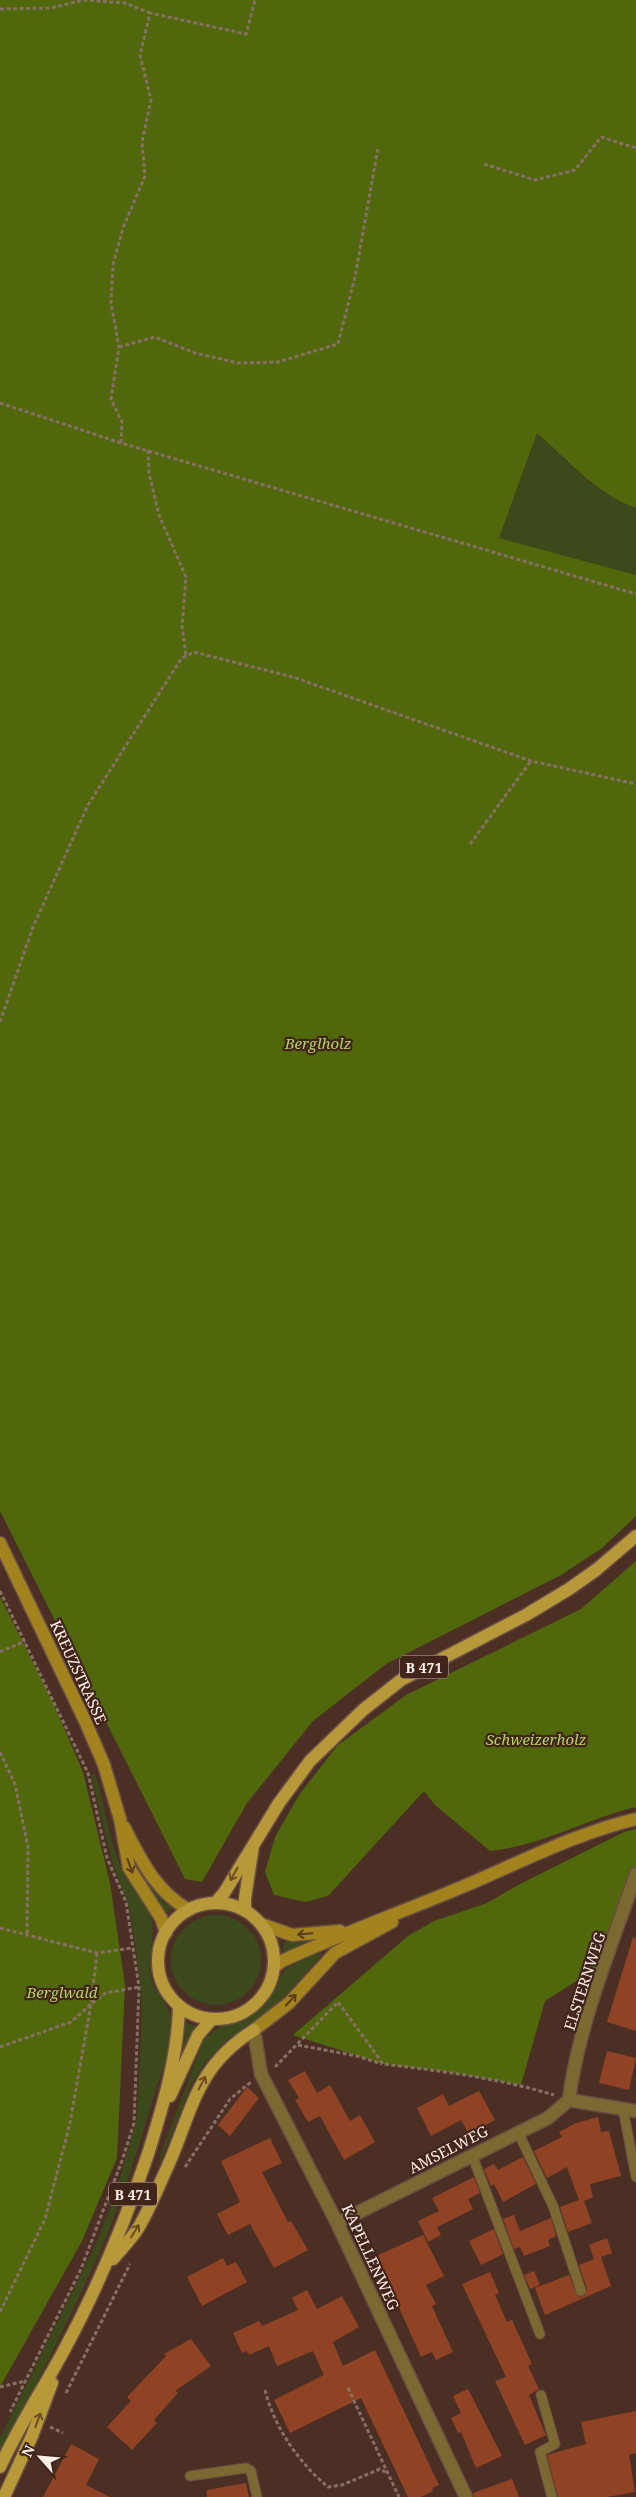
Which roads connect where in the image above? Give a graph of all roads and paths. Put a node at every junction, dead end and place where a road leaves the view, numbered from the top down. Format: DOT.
graph roads {
  1 [pos="255,0"];
  2 [pos="0,9"];
  3 [pos="150,13"];
  4 [pos="378,148"];
  5 [pos="636,148"];
  6 [pos="484,164"];
  7 [pos="118,347"];
  8 [pos="0,404"];
  9 [pos="121,443"];
  10 [pos="148,450"];
  11 [pos="636,594"];
  12 [pos="186,656"];
  13 [pos="531,761"];
  14 [pos="636,784"];
  15 [pos="470,844"];
  16 [pos="0,1022"];
  17 [pos="636,1536"];
  18 [pos="0,1543"];
  19 [pos="0,1591"];
  20 [pos="25,1641"];
  21 [pos="0,1652"];
  22 [pos="0,1752"];
  23 [pos="120,1819"];
  24 [pos="636,1819"];
  25 [pos="254,1846"];
  26 [pos="636,1874"];
  27 [pos="431,1900"];
  28 [pos="215,1903"];
  29 [pos="188,1910"];
  30 [pos="245,1910"];
  31 [pos="261,1924"];
  32 [pos="0,1928"];
  33 [pos="350,1930"];
  34 [pos="166,1933"];
  35 [pos="27,1935"];
  36 [pos="132,1948"];
  37 [pos="97,1953"];
  38 [pos="274,1967"];
  39 [pos="139,1987"];
  40 [pos="91,2004"];
  41 [pos="180,2006"];
  42 [pos="212,2020"];
  43 [pos="254,2030"];
  44 [pos="297,2045"];
  45 [pos="0,2048"];
  46 [pos="383,2064"];
  47 [pos="261,2074"];
  48 [pos="569,2100"];
  49 [pos="630,2110"];
  50 [pos="159,2119"];
  51 [pos="518,2132"];
  52 [pos="472,2155"];
  53 [pos="181,2172"];
  54 [pos="636,2177"];
  55 [pos="337,2223"];
  56 [pos="134,2257"];
  57 [pos="105,2269"];
  58 [pos="581,2291"];
  59 [pos="0,2312"];
  60 [pos="540,2334"];
  61 [pos="63,2352"];
  62 [pos="25,2381"];
  63 [pos="0,2387"];
  64 [pos="348,2388"];
  65 [pos="265,2390"];
  66 [pos="541,2395"];
  67 [pos="62,2401"];
  68 [pos="8,2415"];
  69 [pos="54,2418"];
  70 [pos="49,2426"];
  71 [pos="63,2433"];
  72 [pos="45,2435"];
  73 [pos="0,2468"];
  74 [pos="387,2472"];
  75 [pos="190,2476"];
  76 [pos="4,2497"];
  77 [pos="257,2497"];
  78 [pos="399,2497"];
  79 [pos="466,2497"];
  80 [pos="552,2497"];
  1 -- 3 [label="path"];
  2 -- 3 [label="path"];
  3 -- 7 [label="path"];
  4 -- 7 [label="path"];
  5 -- 6 [label="path"];
  7 -- 9 [label="path"];
  8 -- 9 [label="path"];
  9 -- 10 [label="path"];
  10 -- 11 [label="path"];
  10 -- 12 [label="path"];
  12 -- 13 [label="path"];
  12 -- 16 [label="path"];
  13 -- 14 [label="path"];
  13 -- 15 [label="path"];
  17 -- 25 [label="main road, B 471"];
  18 -- 23 [label="main road, KREUZSTRASSE"];
  19 -- 20 [label="path"];
  20 -- 21 [label="path"];
  20 -- 36 [label="path"];
  22 -- 35 [label="path"];
  23 -- 29 [label="main road, KREUZSTRASSE"];
  23 -- 34 [label="main road, KREUZSTRASSE, one-way"];
  24 -- 27 [label="main road"];
  25 -- 28 [label="main road, B 471, one-way"];
  25 -- 30 [label="main road, B 471"];
  26 -- 48 [label="street, ELSTERNWEG"];
  27 -- 33 [label="main road"];
  43 -- 27 [label="main road, one-way"];
  28 -- 29 [label="main road"];
  28 -- 30 [label="main road"];
  29 -- 34 [label="main road"];
  30 -- 31 [label="main road"];
  33 -- 31 [label="main road, one-way"];
  31 -- 38 [label="main road"];
  32 -- 35 [label="path"];
  33 -- 38 [label="main road"];
  34 -- 41 [label="main road"];
  35 -- 37 [label="path"];
  36 -- 37 [label="path"];
  36 -- 39 [label="path"];
  37 -- 40 [label="path"];
  38 -- 42 [label="main road"];
  39 -- 40 [label="path"];
  39 -- 62 [label="path"];
  40 -- 45 [label="path"];
  40 -- 59 [label="path"];
  41 -- 42 [label="main road"];
  41 -- 50 [label="main road, B 471"];
  42 -- 50 [label="main road, B 471"];
  43 -- 47 [label="street, KAPELLENWEG"];
  57 -- 43 [label="main road, one-way"];
  44 -- 46 [label="path"];
  44 -- 46 [label="path"];
  44 -- 47 [label="path"];
  46 -- 48 [label="path"];
  47 -- 53 [label="path"];
  47 -- 55 [label="street, KAPELLENWEG"];
  48 -- 49 [label="street"];
  48 -- 51 [label="street, AMSELWEG"];
  49 -- 54 [label="lane"];
  50 -- 57 [label="main road, B 471"];
  51 -- 52 [label="street, AMSELWEG"];
  51 -- 58 [label="lane"];
  52 -- 55 [label="street, AMSELWEG"];
  52 -- 60 [label="lane"];
  55 -- 79 [label="street, KAPELLENWEG"];
  56 -- 67 [label="path"];
  57 -- 61 [label="main road, B 471"];
  61 -- 73 [label="main road, B 471"];
  76 -- 61 [label="main road, B 471, one-way"];
  62 -- 63 [label="path"];
  62 -- 68 [label="path"];
  64 -- 74 [label="path"];
  65 -- 74 [label="path"];
  66 -- 80 [label="lane"];
  69 -- 70 [label="path"];
  70 -- 71 [label="path"];
  70 -- 72 [label="path"];
  74 -- 78 [label="path"];
  75 -- 77 [label="lane"];
}
